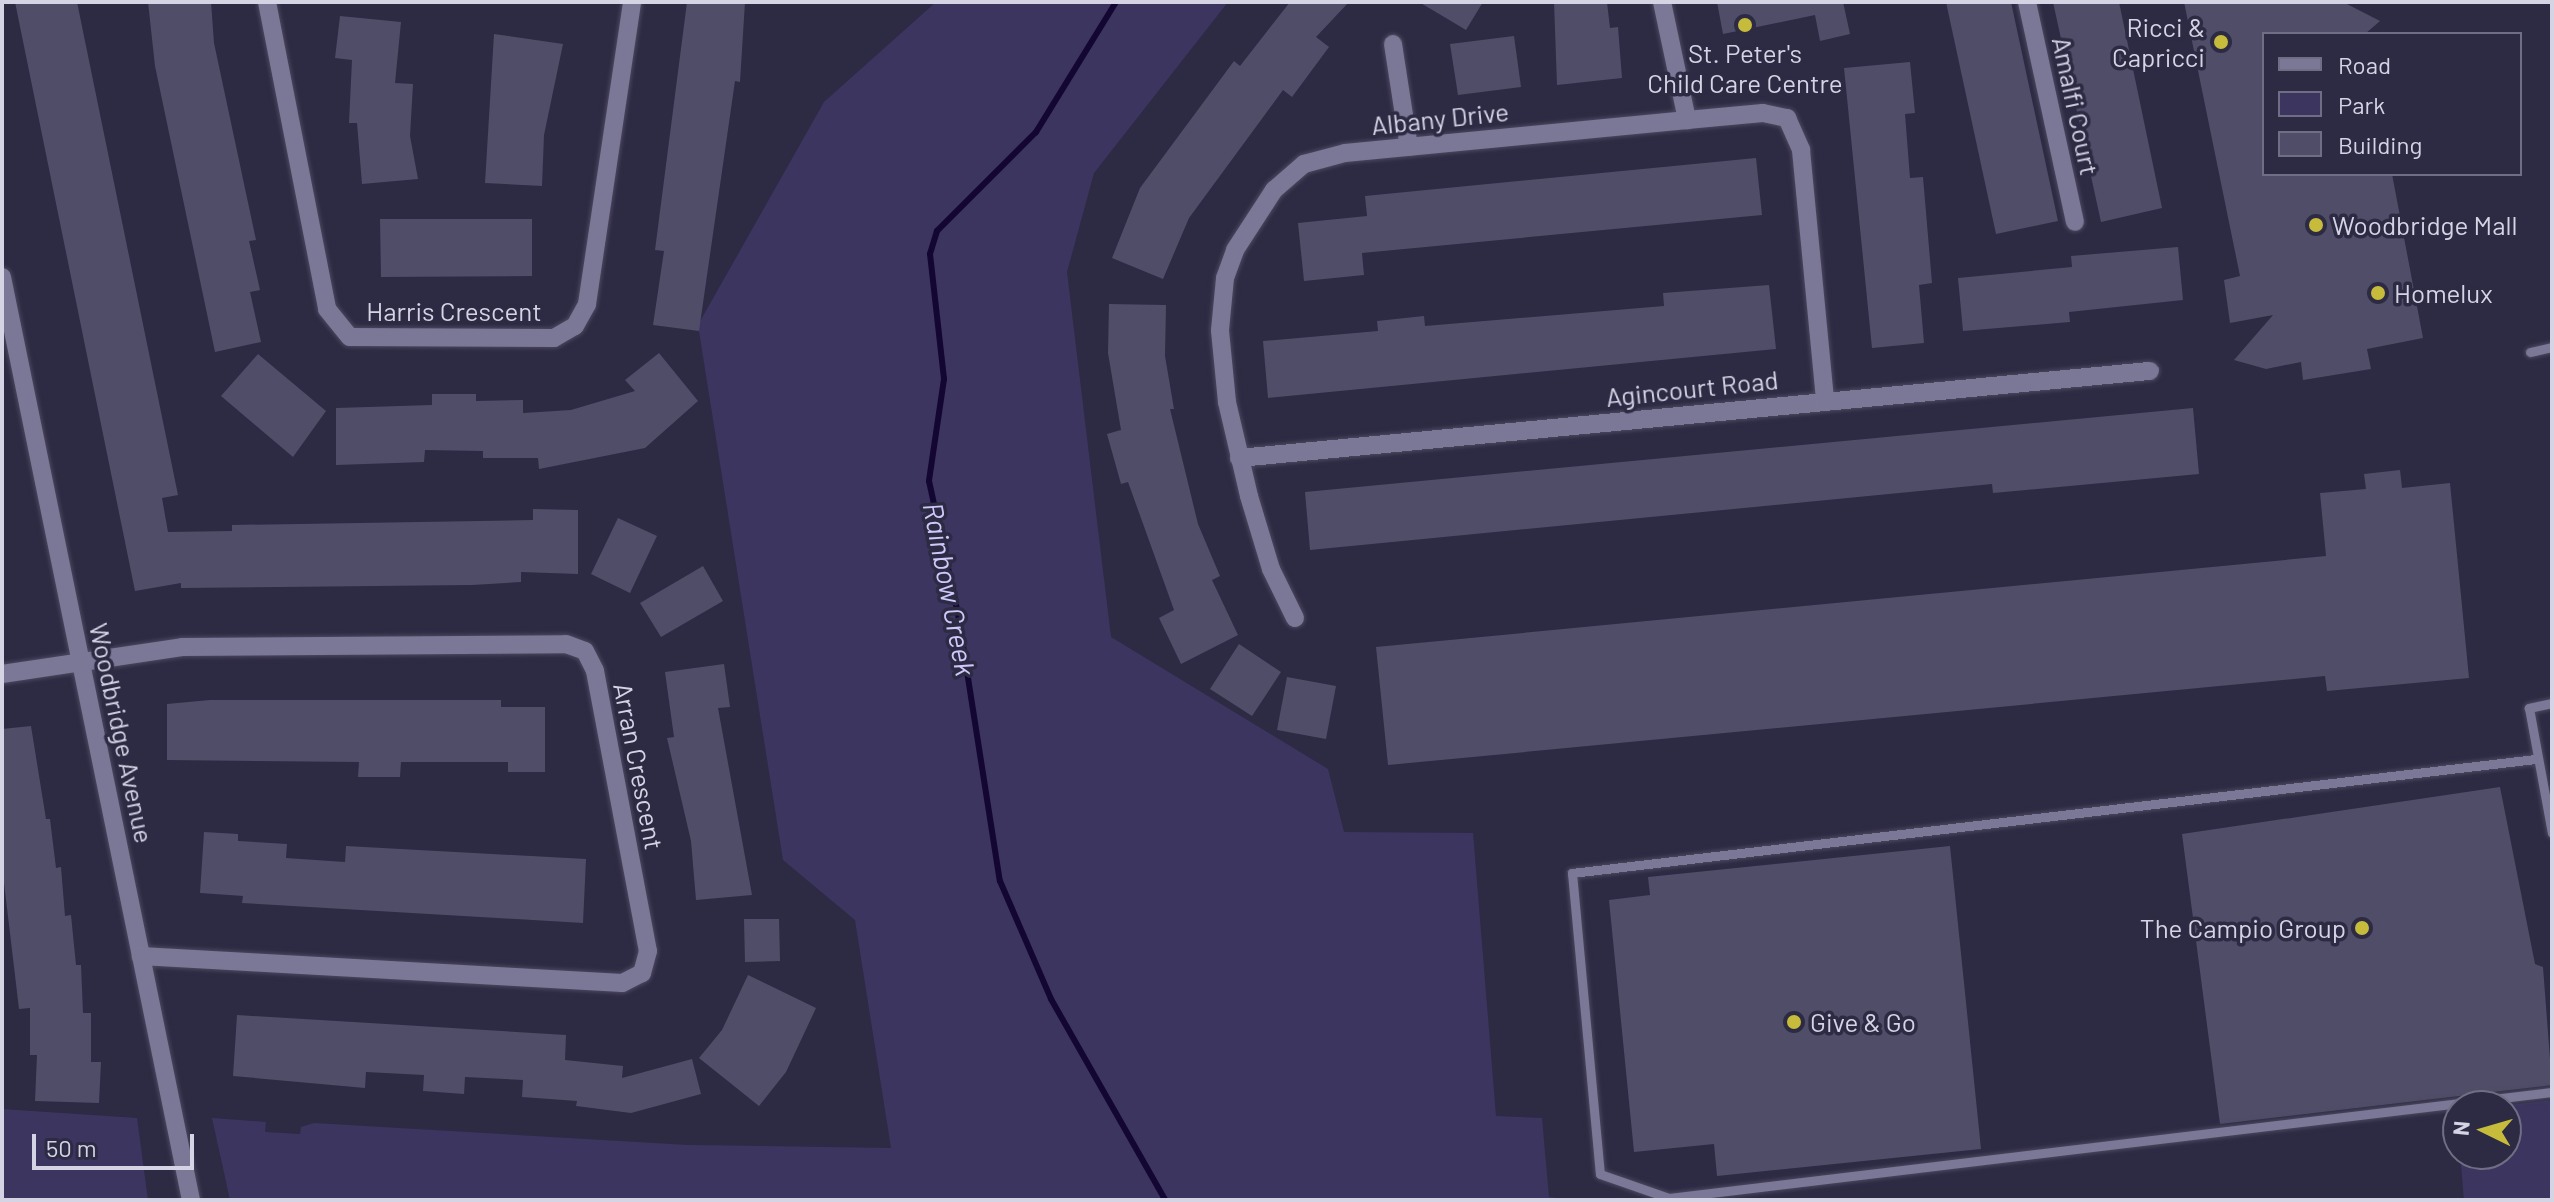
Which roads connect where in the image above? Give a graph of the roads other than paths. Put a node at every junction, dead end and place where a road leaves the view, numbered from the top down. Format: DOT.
graph roads {
  1 [pos="267,2"];
  2 [pos="632,2"];
  3 [pos="1662,2"];
  4 [pos="2027,2"];
  5 [pos="1393,44"];
  6 [pos="1687,120"];
  7 [pos="1409,147"];
  8 [pos="2075,222"];
  9 [pos="2,277"];
  10 [pos="2552,347"];
  11 [pos="2530,352"];
  12 [pos="2150,371"];
  13 [pos="1825,401"];
  14 [pos="1239,458"];
  15 [pos="1295,618"];
  16 [pos="80,659"];
  17 [pos="2,674"];
  18 [pos="2552,703"];
  19 [pos="2535,759"];
  20 [pos="2552,833"];
  21 [pos="141,956"];
  22 [pos="2552,1092"];
  23 [pos="191,1200"];
  1 -- 2 [label="street, Harris Crescent"];
  3 -- 6 [label="street"];
  4 -- 8 [label="street, Amalfi Court"];
  5 -- 7 [label="street"];
  6 -- 7 [label="street, Albany Drive"];
  6 -- 13 [label="street, Albany Drive"];
  7 -- 14 [label="street, Albany Drive"];
  9 -- 16 [label="street, Woodbridge Avenue"];
  10 -- 11 [label="lane"];
  12 -- 13 [label="street, Agincourt Road"];
  13 -- 14 [label="street, Agincourt Road"];
  14 -- 15 [label="street, Albany Drive"];
  16 -- 17 [label="street, Arran Crescent"];
  16 -- 21 [label="street, Woodbridge Avenue"];
  16 -- 21 [label="street, Arran Crescent"];
  18 -- 19 [label="lane"];
  19 -- 20 [label="lane"];
  19 -- 22 [label="lane"];
  21 -- 23 [label="street, Woodbridge Avenue"];
}
